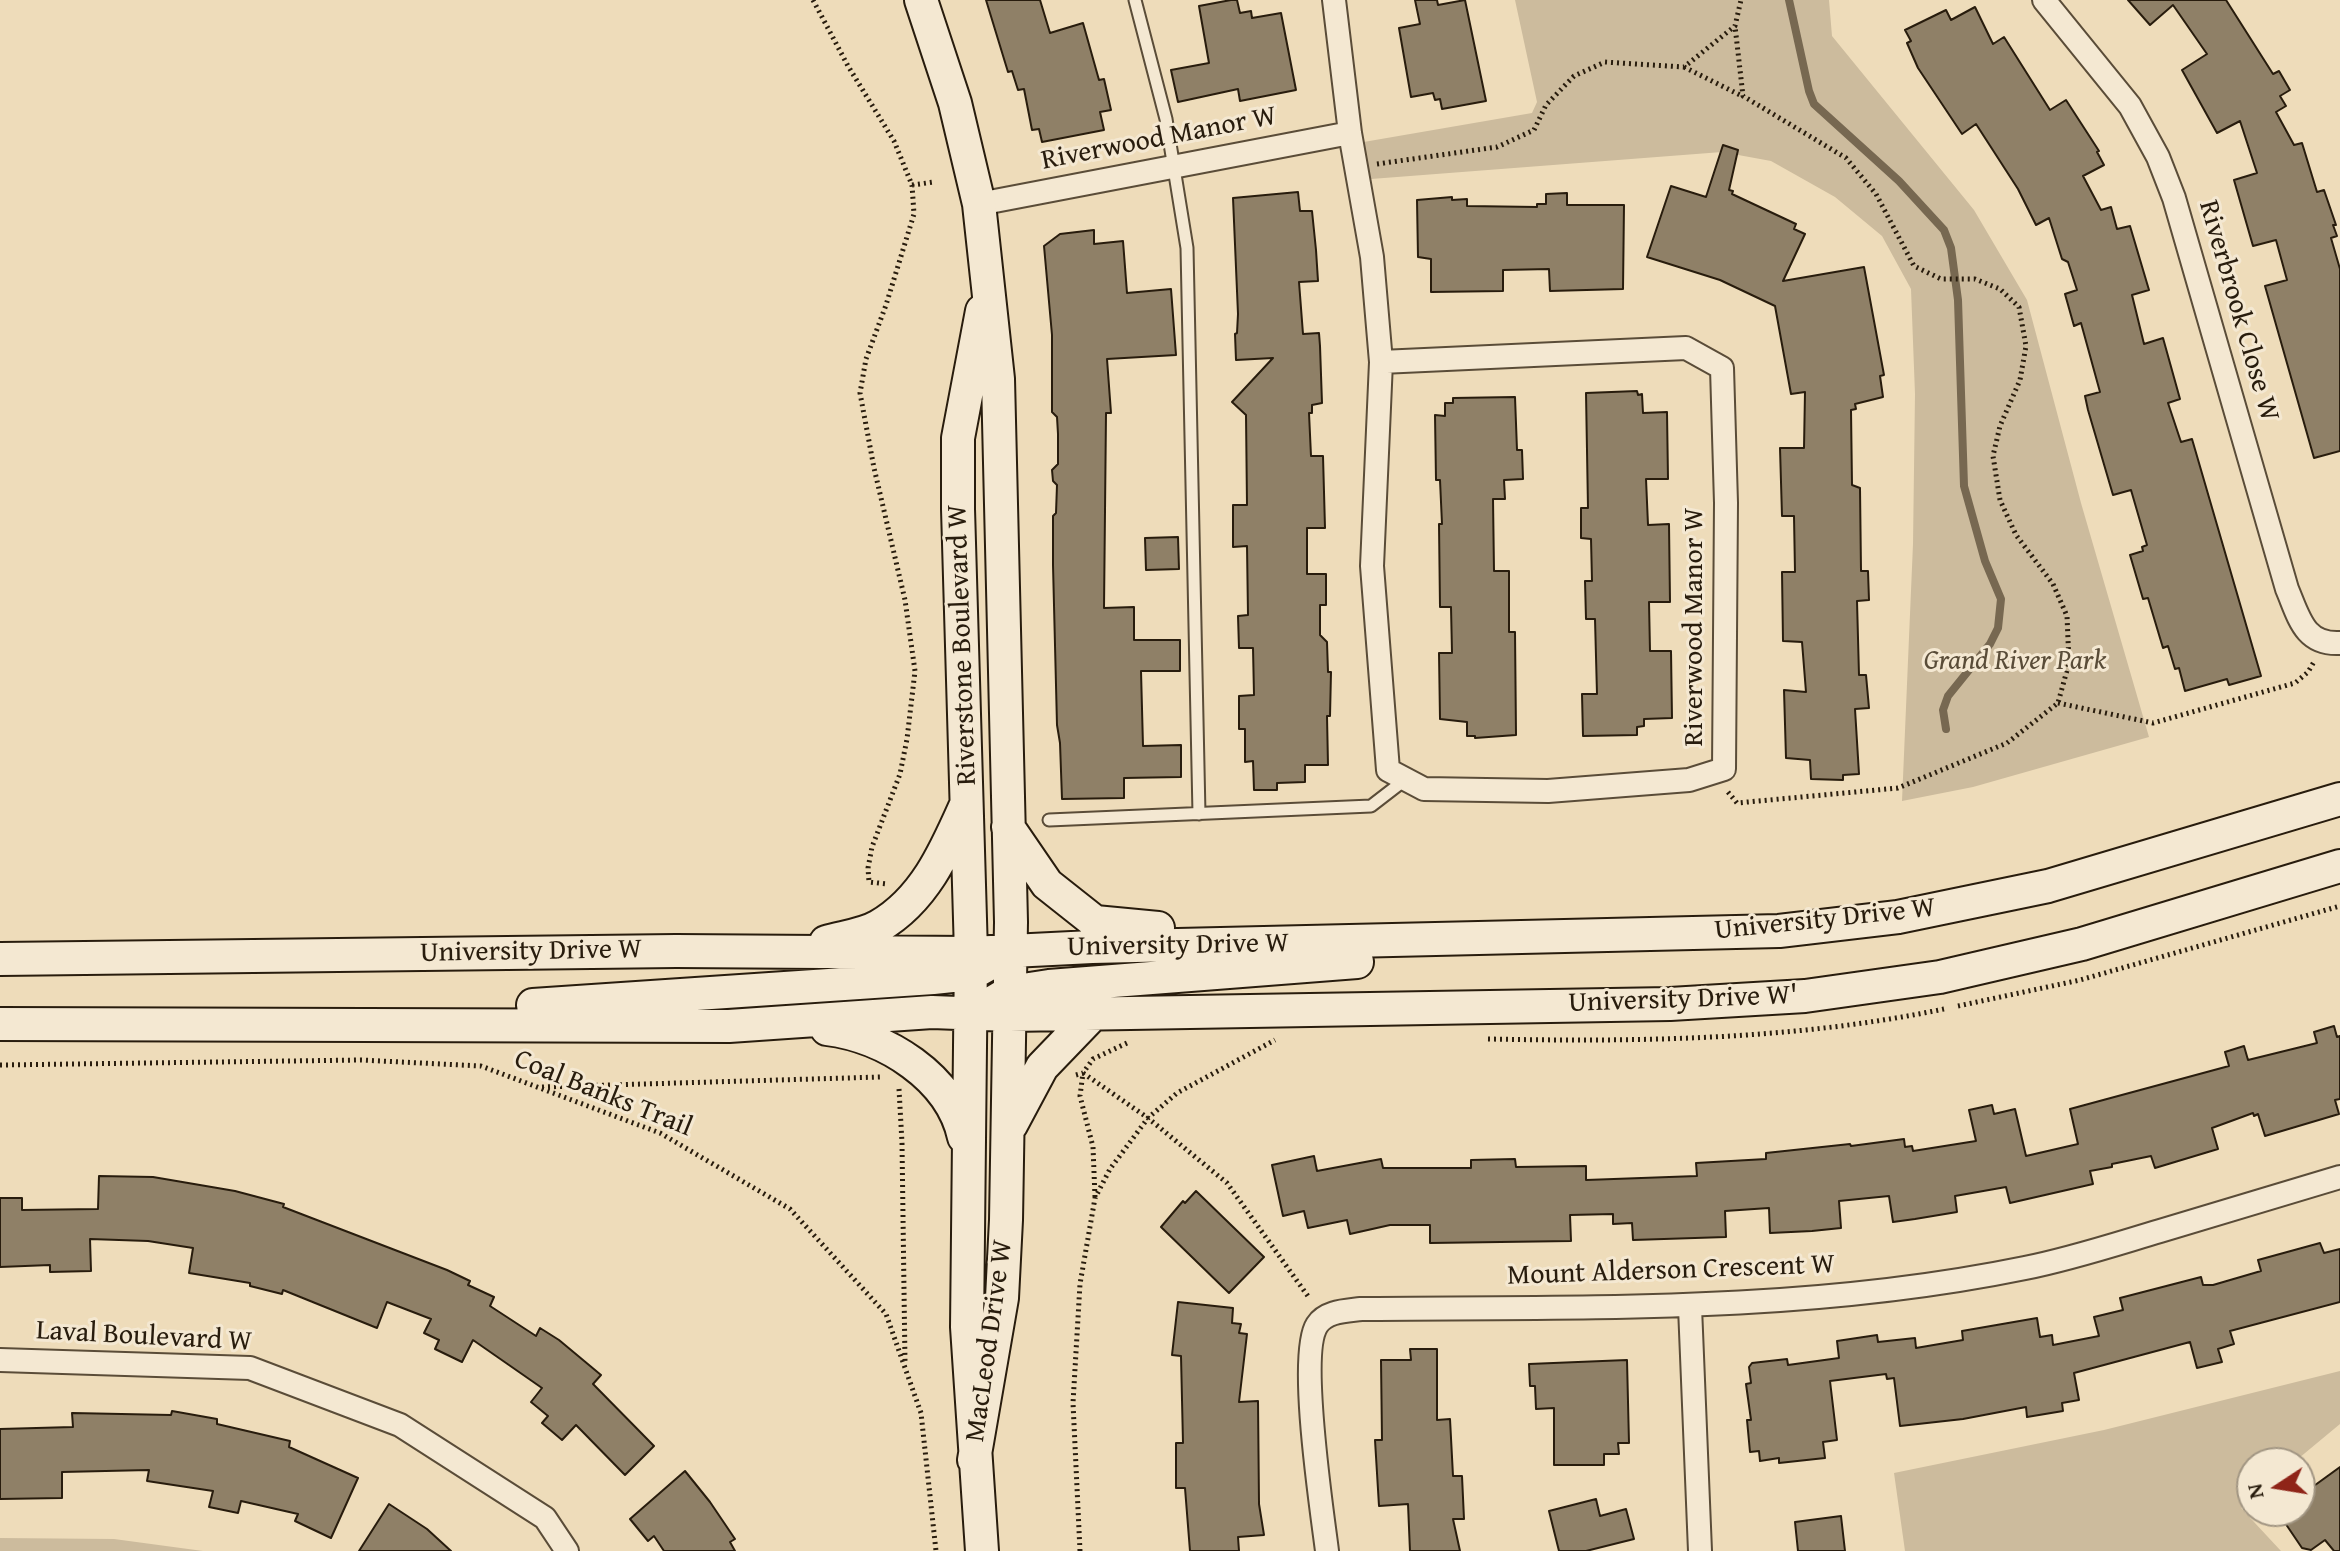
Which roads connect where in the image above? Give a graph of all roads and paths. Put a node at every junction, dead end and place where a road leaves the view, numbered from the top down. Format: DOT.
graph roads {
  1 [pos="813,0"];
  2 [pos="921,0"];
  3 [pos="1135,0"];
  4 [pos="1334,0"];
  5 [pos="1741,0"];
  6 [pos="2044,0"];
  7 [pos="1735,26"];
  8 [pos="1684,67"];
  9 [pos="1743,96"];
  10 [pos="1350,133"];
  11 [pos="1174,167"];
  12 [pos="1356,168"];
  13 [pos="934,182"];
  14 [pos="912,185"];
  15 [pos="979,204"];
  16 [pos="988,280"];
  17 [pos="1381,362"];
  18 [pos="2333,643"];
  19 [pos="2058,703"];
  20 [pos="1711,773"];
  21 [pos="1406,779"];
  22 [pos="2340,799"];
  23 [pos="968,800"];
  24 [pos="1199,814"];
  25 [pos="1049,820"];
  26 [pos="1008,827"];
  27 [pos="2340,866"];
  28 [pos="892,884"];
  29 [pos="1590,936"];
  30 [pos="1373,942"];
  31 [pos="1011,952"];
  32 [pos="785,953"];
  33 [pos="0,959"];
  34 [pos="971,963"];
  35 [pos="1010,1004"];
  36 [pos="971,1014"];
  37 [pos="1093,1014"];
  38 [pos="0,1024"];
  39 [pos="321,1024"];
  40 [pos="785,1024"];
  41 [pos="1279,1038"];
  42 [pos="0,1065"];
  43 [pos="883,1077"];
  44 [pos="898,1077"];
  45 [pos="537,1087"];
  46 [pos="1148,1118"];
  47 [pos="1008,1131"];
  48 [pos="969,1164"];
  49 [pos="2340,1177"];
  50 [pos="1095,1198"];
  51 [pos="1690,1307"];
  52 [pos="1324,1319"];
  53 [pos="0,1360"];
  54 [pos="905,1367"];
  55 [pos="974,1460"];
  56 [pos="567,1551"];
  57 [pos="936,1551"];
  58 [pos="982,1551"];
  59 [pos="1080,1551"];
  60 [pos="1327,1551"];
  61 [pos="1700,1551"];
  1 -- 14 [label="path"];
  2 -- 15 [label="main road, Riverstone Boulevard W"];
  3 -- 11 [label="lane"];
  4 -- 10 [label="street"];
  5 -- 7 [label="path"];
  6 -- 18 [label="street, Riverbrook Close W"];
  7 -- 8 [label="path"];
  7 -- 9 [label="path"];
  8 -- 9 [label="path"];
  8 -- 12 [label="path"];
  9 -- 19 [label="path"];
  10 -- 11 [label="street, Riverwood Manor W"];
  10 -- 12 [label="street"];
  11 -- 15 [label="street, Riverwood Manor W"];
  11 -- 24 [label="lane"];
  12 -- 17 [label="street"];
  13 -- 14 [label="path"];
  14 -- 28 [label="path"];
  15 -- 16 [label="main road, Riverstone Boulevard W"];
  16 -- 23 [label="main road, Riverstone Boulevard W"];
  16 -- 26 [label="main road, Riverstone Boulevard W"];
  17 -- 20 [label="street, Riverwood Manor W"];
  17 -- 21 [label="street"];
  18 -- 19 [label="path"];
  19 -- 20 [label="path"];
  20 -- 21 [label="street, Riverwood Manor W"];
  21 -- 24 [label="lane"];
  22 -- 29 [label="main road, University Drive W"];
  23 -- 32 [label="main road"];
  23 -- 34 [label="main road, Riverstone Boulevard W"];
  24 -- 25 [label="lane"];
  26 -- 30 [label="main road"];
  26 -- 31 [label="main road, Riverstone Boulevard W"];
  27 -- 37 [label="main road, University Drive W'"];
  29 -- 30 [label="main road, University Drive W"];
  29 -- 35 [label="main road"];
  30 -- 31 [label="main road, University Drive W"];
  31 -- 34 [label="main road, University Drive W"];
  31 -- 35 [label="main road, Riverstone Boulevard W"];
  32 -- 33 [label="main road, University Drive W"];
  32 -- 34 [label="main road, University Drive W"];
  34 -- 36 [label="main road, Riverstone Boulevard W"];
  34 -- 39 [label="main road"];
  35 -- 36 [label="main road"];
  35 -- 37 [label="main road, University Drive W'"];
  35 -- 47 [label="main road, MacLeod Drive W"];
  36 -- 40 [label="main road"];
  36 -- 48 [label="main road, MacLeod Drive W"];
  37 -- 47 [label="main road"];
  38 -- 39 [label="main road"];
  39 -- 40 [label="main road"];
  40 -- 48 [label="main road"];
  41 -- 46 [label="path"];
  42 -- 45 [label="path, Coal Banks Trail"];
  43 -- 45 [label="path"];
  44 -- 54 [label="path"];
  45 -- 54 [label="path, Coal Banks Trail"];
  46 -- 50 [label="path"];
  46 -- 50 [label="path"];
  46 -- 52 [label="path"];
  47 -- 55 [label="main road, MacLeod Drive W"];
  48 -- 55 [label="main road, MacLeod Drive W"];
  49 -- 51 [label="street, Mount Alderson Crescent W"];
  50 -- 59 [label="path"];
  51 -- 52 [label="street, Mount Alderson Crescent W"];
  51 -- 61 [label="street"];
  52 -- 60 [label="street"];
  53 -- 56 [label="street, Laval Boulevard W"];
  54 -- 57 [label="path, Coal Banks Trail"];
  55 -- 58 [label="main road"];
}
